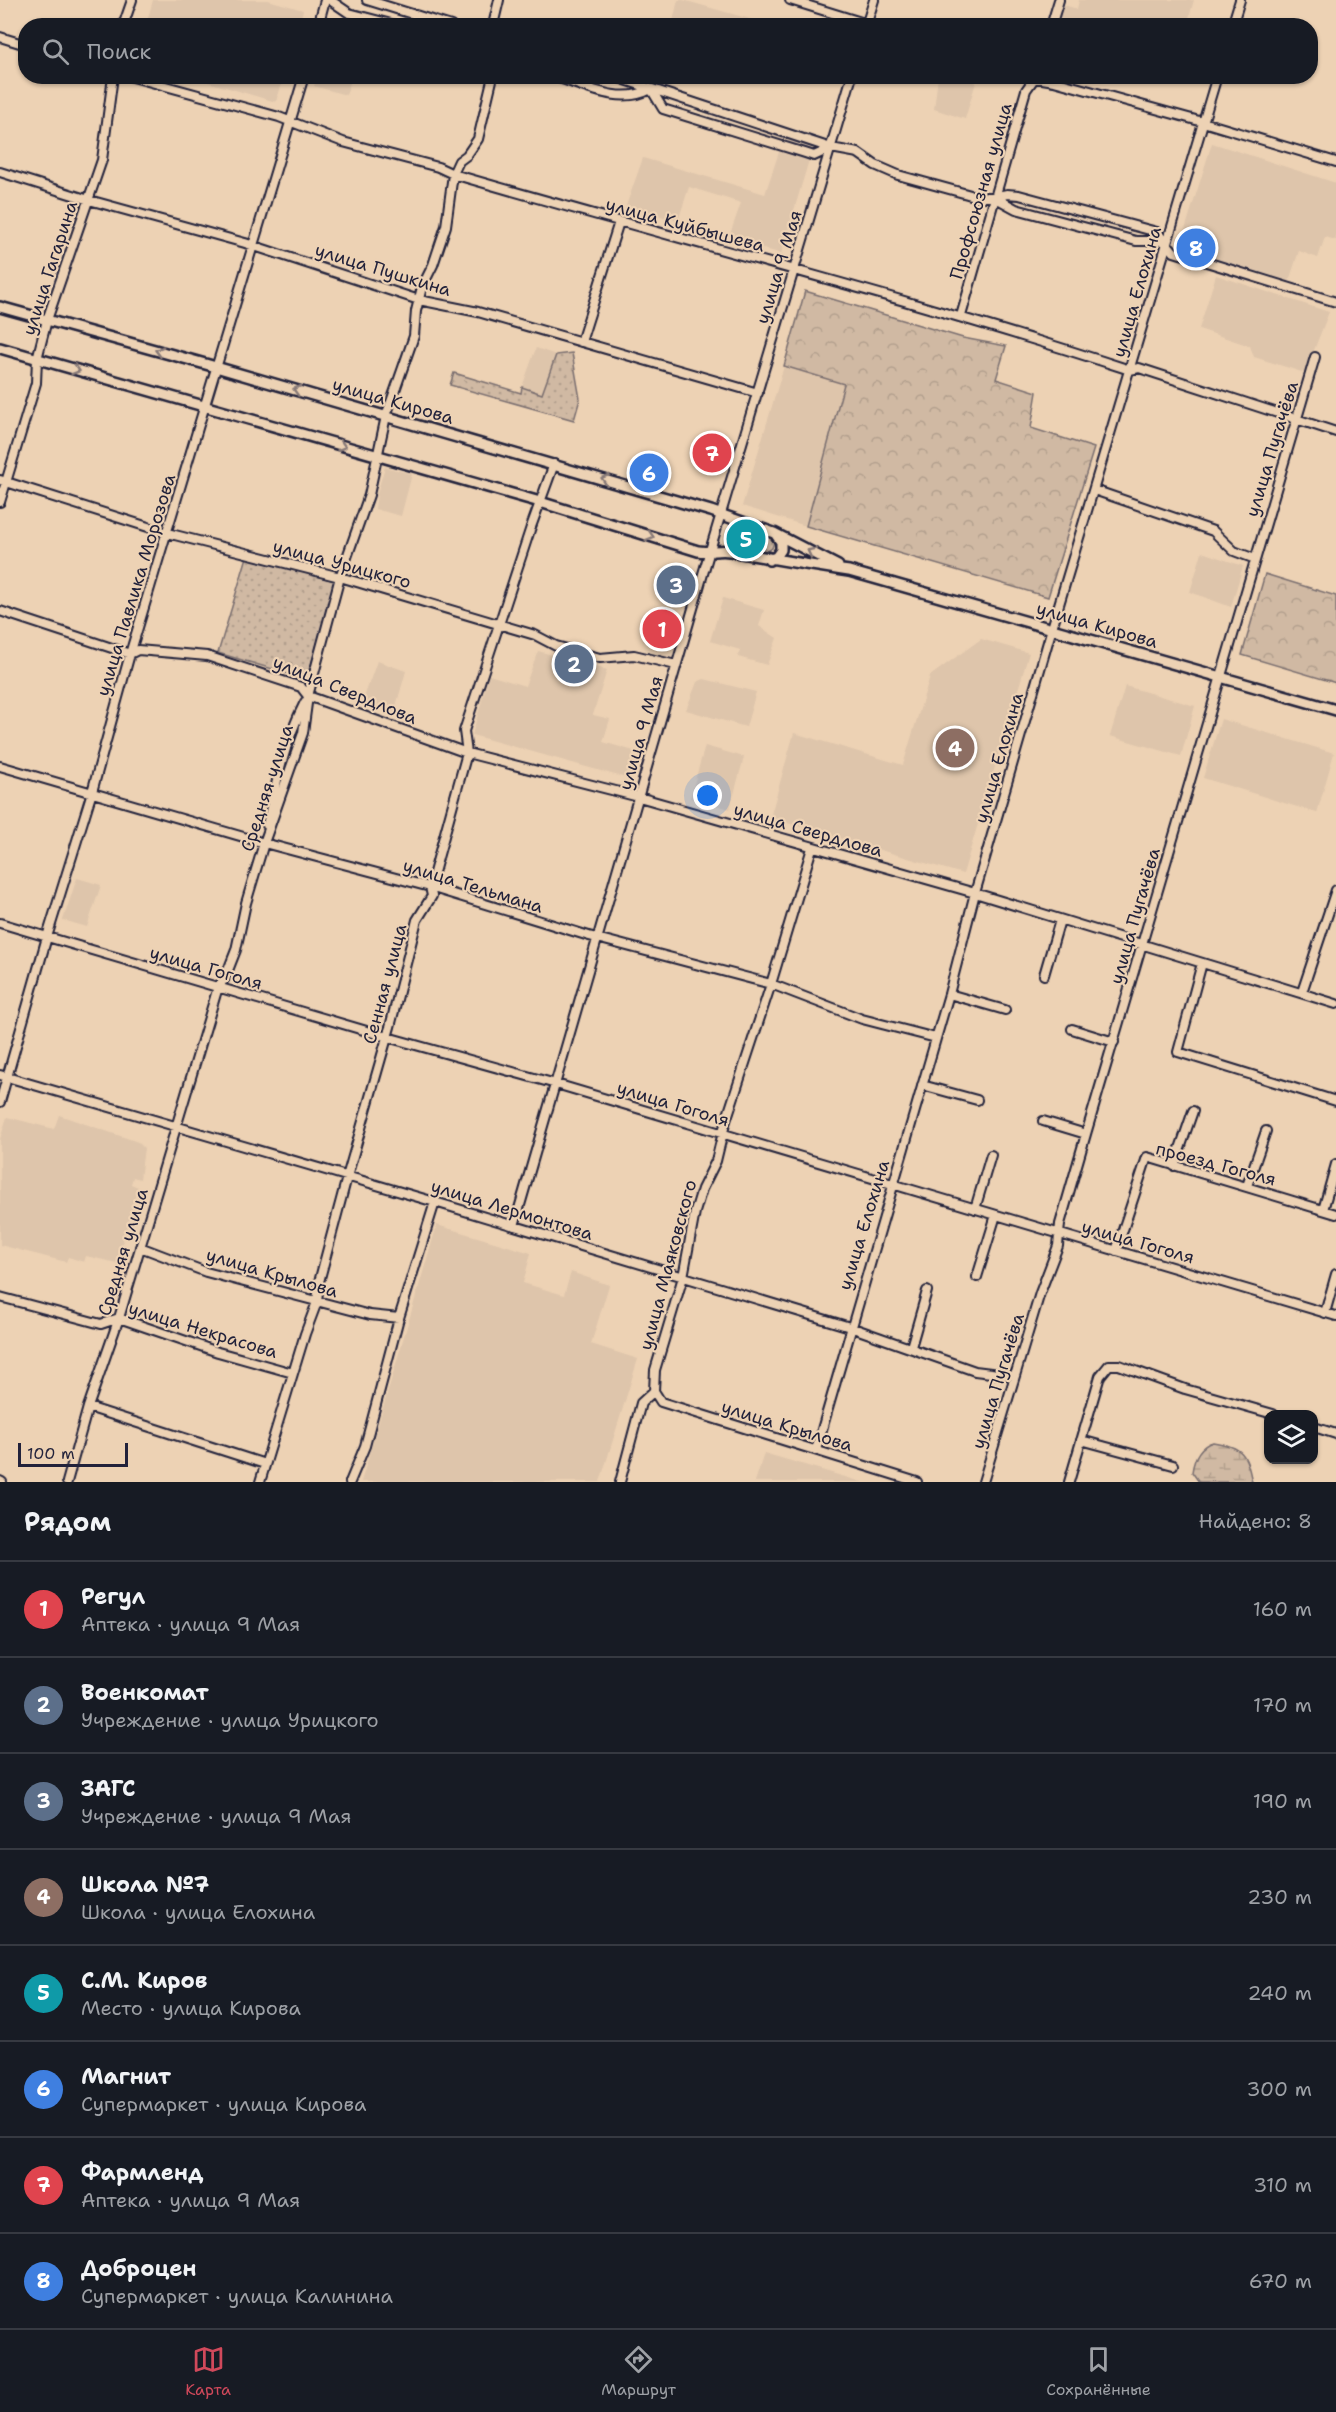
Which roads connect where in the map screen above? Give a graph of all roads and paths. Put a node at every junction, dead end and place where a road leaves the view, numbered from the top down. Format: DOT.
graph roads {
  1 [pos="132,0"];
  2 [pos="325,0"];
  3 [pos="330,0"];
  4 [pos="367,0"];
  5 [pos="499,0"];
  6 [pos="790,0"];
  7 [pos="874,0"];
  8 [pos="1059,0"];
  9 [pos="1240,0"];
  10 [pos="126,18"];
  11 [pos="320,18"];
  12 [pos="368,18"];
  13 [pos="425,18"];
  14 [pos="495,18"];
  15 [pos="847,18"];
  16 [pos="870,18"];
  17 [pos="1053,18"];
  18 [pos="1234,18"];
  19 [pos="0,37"];
  20 [pos="18,43"];
  21 [pos="112,84"];
  22 [pos="158,84"];
  23 [pos="302,84"];
  24 [pos="491,84"];
  25 [pos="579,84"];
  26 [pos="636,84"];
  27 [pos="850,84"];
  28 [pos="1030,84"];
  29 [pos="1065,84"];
  30 [pos="1215,84"];
  31 [pos="651,89"];
  32 [pos="291,121"];
  33 [pos="1203,122"];
  34 [pos="831,148"];
  35 [pos="1336,162"];
  36 [pos="0,172"];
  37 [pos="453,174"];
  38 [pos="994,197"];
  39 [pos="89,200"];
  40 [pos="619,222"];
  41 [pos="1166,241"];
  42 [pos="252,245"];
  43 [pos="794,270"];
  44 [pos="419,300"];
  45 [pos="1336,302"];
  46 [pos="0,307"];
  47 [pos="961,316"];
  48 [pos="47,320"];
  49 [pos="581,342"];
  50 [pos="0,348"];
  51 [pos="1316,357"];
  52 [pos="38,359"];
  53 [pos="216,367"];
  54 [pos="1130,370"];
  55 [pos="758,393"];
  56 [pos="205,407"];
  57 [pos="386,416"];
  58 [pos="1295,421"];
  59 [pos="1336,432"];
  60 [pos="376,455"];
  61 [pos="554,464"];
  62 [pos="3,481"];
  63 [pos="1094,490"];
  64 [pos="0,502"];
  65 [pos="540,502"];
  66 [pos="721,514"];
  67 [pos="167,533"];
  68 [pos="774,533"];
  69 [pos="709,553"];
  70 [pos="1255,559"];
  71 [pos="769,560"];
  72 [pos="849,571"];
  73 [pos="339,578"];
  74 [pos="0,611"];
  75 [pos="498,624"];
  76 [pos="1052,628"];
  77 [pos="130,654"];
  78 [pos="676,665"];
  79 [pos="1222,678"];
  80 [pos="308,696"];
  81 [pos="1336,710"];
  82 [pos="467,753"];
  83 [pos="0,766"];
  84 [pos="92,792"];
  85 [pos="639,797"];
  86 [pos="264,843"];
  87 [pos="812,848"];
  88 [pos="430,887"];
  89 [pos="1336,890"];
  90 [pos="975,893"];
  91 [pos="1060,920"];
  92 [pos="0,923"];
  93 [pos="47,937"];
  94 [pos="598,938"];
  95 [pos="1142,944"];
  96 [pos="1202,963"];
  97 [pos="1044,975"];
  98 [pos="771,984"];
  99 [pos="218,987"];
  100 [pos="1302,992"];
  101 [pos="949,994"];
  102 [pos="1336,1004"];
  103 [pos="1005,1010"];
  104 [pos="1072,1029"];
  105 [pos="387,1037"];
  106 [pos="936,1038"];
  107 [pos="1114,1042"];
  108 [pos="4,1076"];
  109 [pos="556,1084"];
  110 [pos="922,1085"];
  111 [pos="977,1101"];
  112 [pos="1336,1101"];
  113 [pos="0,1102"];
  114 [pos="1192,1111"];
  115 [pos="1043,1121"];
  116 [pos="175,1126"];
  117 [pos="1266,1131"];
  118 [pos="1086,1134"];
  119 [pos="724,1135"];
  120 [pos="991,1155"];
  121 [pos="1336,1164"];
  122 [pos="1174,1166"];
  123 [pos="347,1177"];
  124 [pos="892,1184"];
  125 [pos="1247,1186"];
  126 [pos="435,1202"];
  127 [pos="975,1209"];
  128 [pos="1323,1210"];
  129 [pos="1336,1214"];
  130 [pos="996,1215"];
  131 [pos="514,1226"];
  132 [pos="1060,1235"];
  133 [pos="140,1247"];
  134 [pos="1116,1251"];
  135 [pos="1336,1274"];
  136 [pos="682,1277"];
  137 [pos="977,1277"];
  138 [pos="927,1291"];
  139 [pos="0,1297"];
  140 [pos="317,1302"];
  141 [pos="1325,1312"];
  142 [pos="1336,1316"];
  143 [pos="119,1318"];
  144 [pos="399,1318"];
  145 [pos="850,1327"];
  146 [pos="911,1347"];
  147 [pos="292,1373"];
  148 [pos="1015,1376"];
  149 [pos="654,1391"];
  150 [pos="88,1407"];
  151 [pos="1264,1411"];
  152 [pos="1318,1428"];
  153 [pos="1336,1434"];
  154 [pos="1081,1440"];
  155 [pos="816,1450"];
  156 [pos="265,1464"];
  157 [pos="1173,1466"];
  158 [pos="67,1482"];
  159 [pos="260,1482"];
  160 [pos="350,1482"];
  161 [pos="620,1482"];
  162 [pos="918,1482"];
  163 [pos="983,1482"];
  164 [pos="1069,1482"];
  1 -- 10 [label="street"];
  2 -- 11 [label="street"];
  3 -- 12 [label="street"];
  4 -- 13 [label="street"];
  5 -- 14 [label="street"];
  6 -- 15 [label="street"];
  7 -- 16 [label="street"];
  8 -- 17 [label="street"];
  9 -- 18 [label="street"];
  19 -- 20 [label="street"];
  21 -- 39 [label="street, улица Гагарина"];
  22 -- 32 [label="street, улица Куйбышева"];
  23 -- 32 [label="street, улица Павлика Морозова"];
  24 -- 37 [label="street, Средняя улица"];
  25 -- 31 [label="street"];
  26 -- 31 [label="street"];
  27 -- 34 [label="street, улица 9 Мая"];
  28 -- 38 [label="street, Профсоюзная улица"];
  29 -- 33 [label="street"];
  30 -- 33 [label="street, улица Елохина"];
  31 -- 34 [label="street"];
  31 -- 34 [label="street"];
  32 -- 37 [label="street, улица Куйбышева"];
  32 -- 42 [label="street, улица Павлика Морозова"];
  33 -- 35 [label="street"];
  33 -- 41 [label="street, улица Елохина"];
  34 -- 38 [label="street"];
  34 -- 43 [label="street, улица 9 Мая"];
  36 -- 39 [label="street, улица Пушкина"];
  37 -- 40 [label="street, улица Куйбышева"];
  37 -- 44 [label="street, Средняя улица"];
  38 -- 41 [label="street"];
  38 -- 41 [label="street"];
  38 -- 47 [label="street, Профсоюзная улица"];
  39 -- 42 [label="street, улица Пушкина"];
  39 -- 48 [label="street, улица Гагарина"];
  40 -- 43 [label="street, улица Куйбышева"];
  40 -- 49 [label="street"];
  41 -- 45 [label="street"];
  41 -- 54 [label="street, улица Елохина"];
  42 -- 44 [label="street, улица Пушкина"];
  42 -- 53 [label="street, улица Павлика Морозова"];
  43 -- 47 [label="street, улица Куйбышева"];
  43 -- 55 [label="street, улица 9 Мая"];
  44 -- 49 [label="street, улица Пушкина"];
  44 -- 57 [label="street, Средняя улица"];
  46 -- 48 [label="main road, улица Кирова"];
  47 -- 54 [label="street, улица Куйбышева"];
  48 -- 52 [label="street, улица Гагарина"];
  53 -- 48 [label="main road, улица Кирова, one-way"];
  49 -- 55 [label="street, улица Пушкина"];
  50 -- 52 [label="main road, улица Кирова"];
  51 -- 58 [label="street, улица Пугачёва"];
  52 -- 56 [label="main road, улица Кирова, one-way"];
  52 -- 62 [label="street, улица Гагарина"];
  53 -- 56 [label="street, улица Павлика Морозова"];
  57 -- 53 [label="main road, улица Кирова, one-way"];
  54 -- 58 [label="street, улица Куйбышева"];
  54 -- 63 [label="street, улица Елохина"];
  55 -- 66 [label="street, улица 9 Мая"];
  56 -- 60 [label="main road, улица Кирова, one-way"];
  56 -- 67 [label="street, улица Павлика Морозова"];
  57 -- 60 [label="street, Средняя улица"];
  57 -- 61 [label="main road, улица Кирова"];
  58 -- 59 [label="street, улица Куйбышева"];
  58 -- 70 [label="street, улица Пугачёва"];
  60 -- 65 [label="main road, улица Кирова"];
  60 -- 73 [label="street, Средняя улица"];
  61 -- 65 [label="street, Сенная улица"];
  66 -- 61 [label="main road, улица Кирова, one-way"];
  62 -- 64 [label="street, улица Гагарина"];
  62 -- 67 [label="street, улица Урицкого"];
  63 -- 70 [label="street"];
  63 -- 76 [label="street, улица Елохина"];
  65 -- 69 [label="main road, улица Кирова, one-way"];
  65 -- 75 [label="street, Сенная улица"];
  66 -- 68 [label="main road, улица Кирова"];
  66 -- 69 [label="street, улица 9 Мая"];
  67 -- 73 [label="street, улица Урицкого"];
  67 -- 77 [label="street, улица Павлика Морозова"];
  68 -- 71 [label="main road"];
  72 -- 68 [label="main road, улица Кирова, one-way"];
  69 -- 71 [label="main road, улица Кирова"];
  69 -- 78 [label="street, улица 9 Мая"];
  70 -- 79 [label="street, улица Пугачёва"];
  71 -- 72 [label="main road, улица Кирова"];
  72 -- 76 [label="main road, улица Кирова"];
  73 -- 75 [label="street, улица Урицкого"];
  73 -- 80 [label="street, Средняя улица"];
  74 -- 77 [label="street, улица Свердлова"];
  75 -- 78 [label="street, улица Урицкого"];
  75 -- 82 [label="street, Сенная улица"];
  76 -- 79 [label="main road, улица Кирова"];
  76 -- 90 [label="street, улица Елохина"];
  77 -- 80 [label="street, улица Свердлова"];
  77 -- 84 [label="street, улица Павлика Морозова"];
  78 -- 85 [label="street, улица 9 Мая"];
  79 -- 81 [label="main road, улица Кирова"];
  79 -- 95 [label="street, улица Пугачёва"];
  80 -- 82 [label="street, улица Свердлова"];
  80 -- 86 [label="street, Средняя улица"];
  80 -- 86 [label="street"];
  82 -- 85 [label="street, улица Свердлова"];
  82 -- 88 [label="street, Сенная улица"];
  83 -- 84 [label="street, улица Тельмана"];
  84 -- 86 [label="street, улица Тельмана"];
  84 -- 93 [label="street, улица Павлика Морозова"];
  85 -- 87 [label="street, улица Свердлова"];
  85 -- 94 [label="street, улица 9 Мая"];
  86 -- 88 [label="street, улица Тельмана"];
  86 -- 99 [label="street, Средняя улица"];
  87 -- 90 [label="street, улица Свердлова"];
  87 -- 98 [label="street, улица Маяковского"];
  88 -- 94 [label="street, улица Тельмана"];
  88 -- 105 [label="street, Сенная улица"];
  89 -- 100 [label="street"];
  90 -- 91 [label="street, улица Свердлова"];
  90 -- 101 [label="street, улица Елохина"];
  91 -- 95 [label="street, улица Свердлова"];
  91 -- 97 [label="street"];
  92 -- 93 [label="street, улица Гоголя"];
  93 -- 99 [label="street, улица Гоголя"];
  93 -- 108 [label="street, улица Павлика Морозова"];
  94 -- 98 [label="street, улица Тельмана"];
  94 -- 109 [label="street, улица 9 Мая"];
  95 -- 96 [label="street, улица Свердлова"];
  95 -- 107 [label="street, улица Пугачёва"];
  96 -- 100 [label="street, улица Свердлова"];
  96 -- 112 [label="street"];
  98 -- 106 [label="street, улица Тельмана"];
  98 -- 119 [label="street, улица Маяковского"];
  99 -- 105 [label="street, улица Гоголя"];
  99 -- 116 [label="street, Средняя улица"];
  100 -- 102 [label="street, улица Свердлова"];
  101 -- 103 [label="street"];
  101 -- 106 [label="street, улица Елохина"];
  104 -- 107 [label="street"];
  105 -- 109 [label="street, улица Гоголя"];
  105 -- 123 [label="street, Сенная улица"];
  106 -- 110 [label="street, улица Елохина"];
  107 -- 118 [label="street, улица Пугачёва"];
  108 -- 113 [label="street, улица Павлика Морозова"];
  108 -- 116 [label="street, улица Лермонтова"];
  109 -- 119 [label="street, улица Гоголя"];
  109 -- 131 [label="street, улица 9 Мая"];
  110 -- 111 [label="street"];
  110 -- 124 [label="street, улица Елохина"];
  114 -- 122 [label="street"];
  115 -- 118 [label="street"];
  116 -- 123 [label="street, улица Лермонтова"];
  116 -- 133 [label="street, Средняя улица"];
  117 -- 125 [label="street"];
  118 -- 132 [label="street, улица Пугачёва"];
  119 -- 124 [label="street, улица Гоголя"];
  119 -- 136 [label="street, улица Маяковского"];
  120 -- 127 [label="street"];
  121 -- 128 [label="street"];
  122 -- 125 [label="street, проезд Гоголя"];
  122 -- 134 [label="street, проезд Гоголя"];
  123 -- 126 [label="street, улица Лермонтова"];
  123 -- 140 [label="street, Сенная улица"];
  124 -- 127 [label="street, улица Гоголя"];
  124 -- 145 [label="street, улица Елохина"];
  125 -- 128 [label="street, проезд Гоголя"];
  126 -- 131 [label="street, улица Лермонтова"];
  126 -- 144 [label="street"];
  127 -- 130 [label="street, улица Гоголя"];
  128 -- 129 [label="street, проезд Гоголя"];
  130 -- 132 [label="street, улица Гоголя"];
  130 -- 137 [label="street"];
  131 -- 136 [label="street, улица Лермонтова"];
  132 -- 134 [label="street, улица Гоголя"];
  132 -- 148 [label="street, улица Пугачёва"];
  133 -- 140 [label="street, улица Крылова"];
  133 -- 143 [label="street, Средняя улица"];
  134 -- 141 [label="street, улица Гоголя"];
  135 -- 141 [label="street"];
  136 -- 145 [label="street, улица Лермонтова"];
  136 -- 149 [label="street, улица Маяковского"];
  138 -- 146 [label="street"];
  139 -- 143 [label="street, улица Некрасова"];
  140 -- 144 [label="street, улица Крылова"];
  140 -- 147 [label="street, Сенная улица"];
  141 -- 142 [label="street, улица Гоголя"];
  143 -- 147 [label="street, улица Некрасова"];
  143 -- 150 [label="street, Средняя улица"];
  144 -- 160 [label="street"];
  145 -- 146 [label="street, улица Лермонтова"];
  145 -- 155 [label="street, улица Елохина"];
  146 -- 148 [label="street, улица Лермонтова"];
  147 -- 156 [label="street, Сенная улица"];
  148 -- 163 [label="street, улица Пугачёва"];
  149 -- 155 [label="street, улица Крылова"];
  149 -- 161 [label="street, улица Маяковского"];
  150 -- 156 [label="street"];
  150 -- 158 [label="street, Средняя улица"];
  151 -- 154 [label="street"];
  152 -- 153 [label="street"];
  154 -- 157 [label="street"];
  154 -- 164 [label="street"];
  155 -- 162 [label="street, улица Крылова"];
  156 -- 159 [label="street, Сенная улица"];
}
